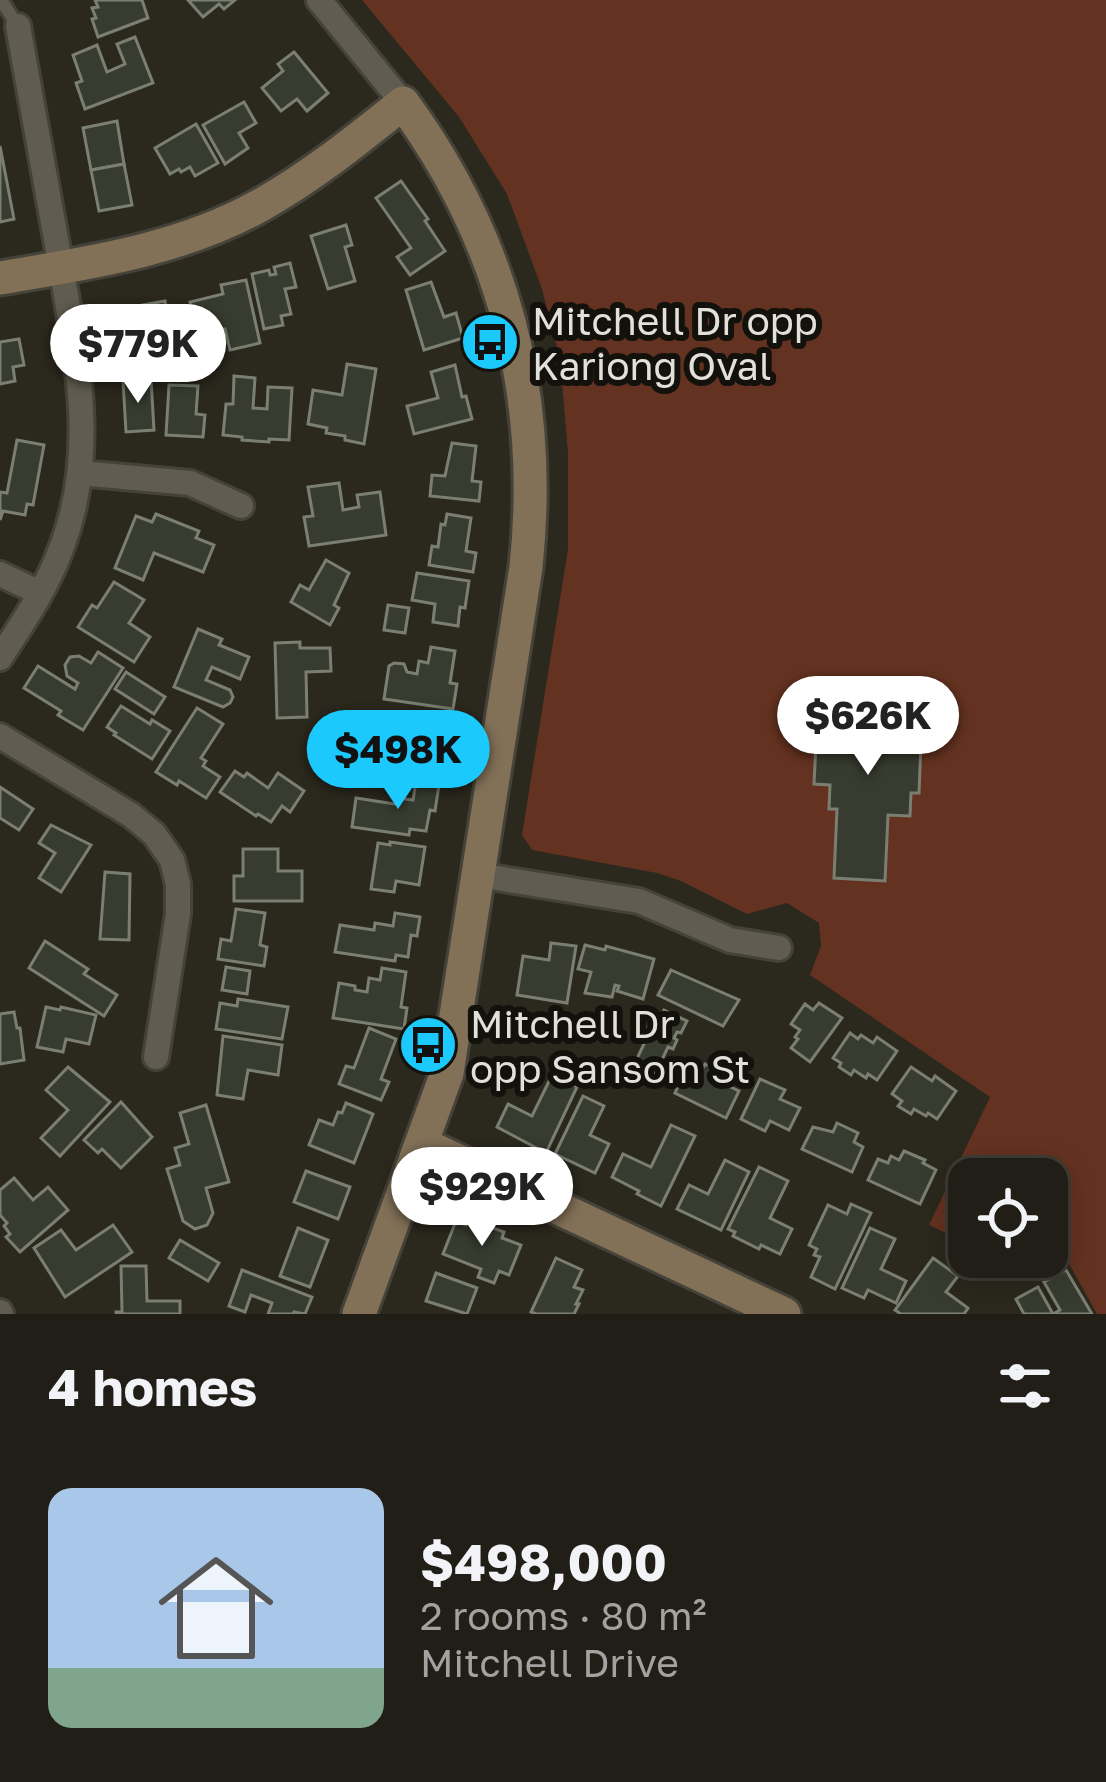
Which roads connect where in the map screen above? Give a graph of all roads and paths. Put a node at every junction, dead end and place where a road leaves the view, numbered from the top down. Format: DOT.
graph roads {
  1 [pos="1,0"];
  2 [pos="320,0"];
  3 [pos="18,26"];
  4 [pos="403,103"];
  5 [pos="61,267"];
  6 [pos="0,278"];
  7 [pos="80,472"];
  8 [pos="242,506"];
  9 [pos="0,574"];
  10 [pos="40,593"];
  11 [pos="0,658"];
  12 [pos="0,736"];
  13 [pos="478,875"];
  14 [pos="778,948"];
  15 [pos="156,1057"];
  16 [pos="422,1144"];
  17 [pos="359,1314"];
  18 [pos="784,1314"];
  1 -- 3 [label="lane"];
  2 -- 4 [label="street"];
  3 -- 5 [label="street"];
  4 -- 5 [label="street"];
  4 -- 13 [label="street"];
  5 -- 6 [label="street"];
  5 -- 7 [label="street"];
  7 -- 8 [label="street"];
  7 -- 10 [label="street"];
  9 -- 10 [label="street"];
  10 -- 11 [label="street"];
  12 -- 15 [label="street"];
  13 -- 14 [label="street"];
  13 -- 16 [label="street"];
  16 -- 17 [label="street"];
  16 -- 18 [label="street"];
}
